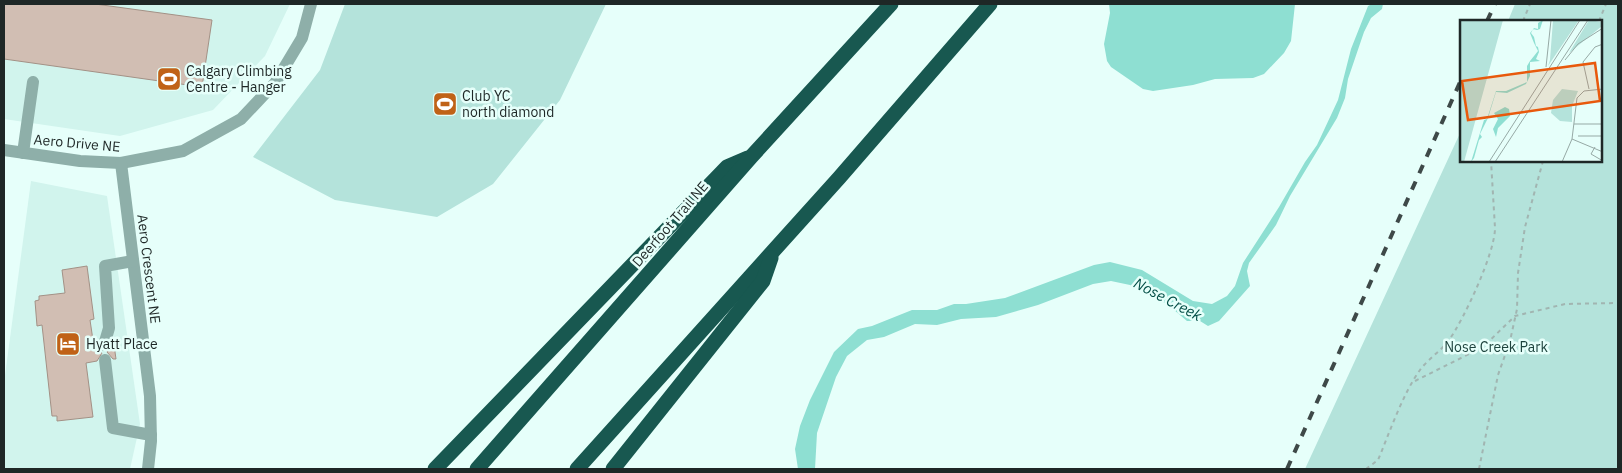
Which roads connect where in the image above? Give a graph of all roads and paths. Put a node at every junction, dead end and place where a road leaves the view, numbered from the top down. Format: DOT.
graph roads {
  1 [pos="312,4"];
  2 [pos="891,4"];
  3 [pos="990,4"];
  4 [pos="1530,4"];
  5 [pos="1606,4"];
  6 [pos="1523,20"];
  7 [pos="1599,20"];
  8 [pos="33,82"];
  9 [pos="4,150"];
  10 [pos="23,153"];
  11 [pos="751,156"];
  12 [pos="1491,162"];
  13 [pos="1543,162"];
  14 [pos="121,163"];
  15 [pos="774,250"];
  16 [pos="133,261"];
  17 [pos="1618,303"];
  18 [pos="1515,316"];
  19 [pos="104,345"];
  20 [pos="105,360"];
  21 [pos="1414,381"];
  22 [pos="151,435"];
  23 [pos="148,469"];
  24 [pos="435,469"];
  25 [pos="477,469"];
  26 [pos="577,469"];
  27 [pos="613,469"];
  28 [pos="1366,469"];
  29 [pos="1479,469"];
  1 -- 14 [label="street, Aero Drive NE"];
  2 -- 11 [label="highway, Deerfoot Trail NE"];
  3 -- 15 [label="highway"];
  4 -- 6 [label="path"];
  5 -- 7 [label="path"];
  8 -- 10 [label="street"];
  9 -- 10 [label="street, Aero Drive NE"];
  10 -- 14 [label="street, Aero Drive NE"];
  11 -- 24 [label="highway"];
  11 -- 25 [label="highway, Deerfoot Trail NE"];
  12 -- 21 [label="path"];
  13 -- 18 [label="path"];
  14 -- 16 [label="street, Aero Crescent NE"];
  15 -- 26 [label="highway"];
  15 -- 27 [label="highway"];
  16 -- 19 [label="street"];
  16 -- 22 [label="street, Aero Crescent NE"];
  17 -- 18 [label="path"];
  18 -- 21 [label="path"];
  18 -- 29 [label="path"];
  20 -- 22 [label="street"];
  21 -- 28 [label="path"];
  22 -- 23 [label="street, Aero Crescent NE"];
}
